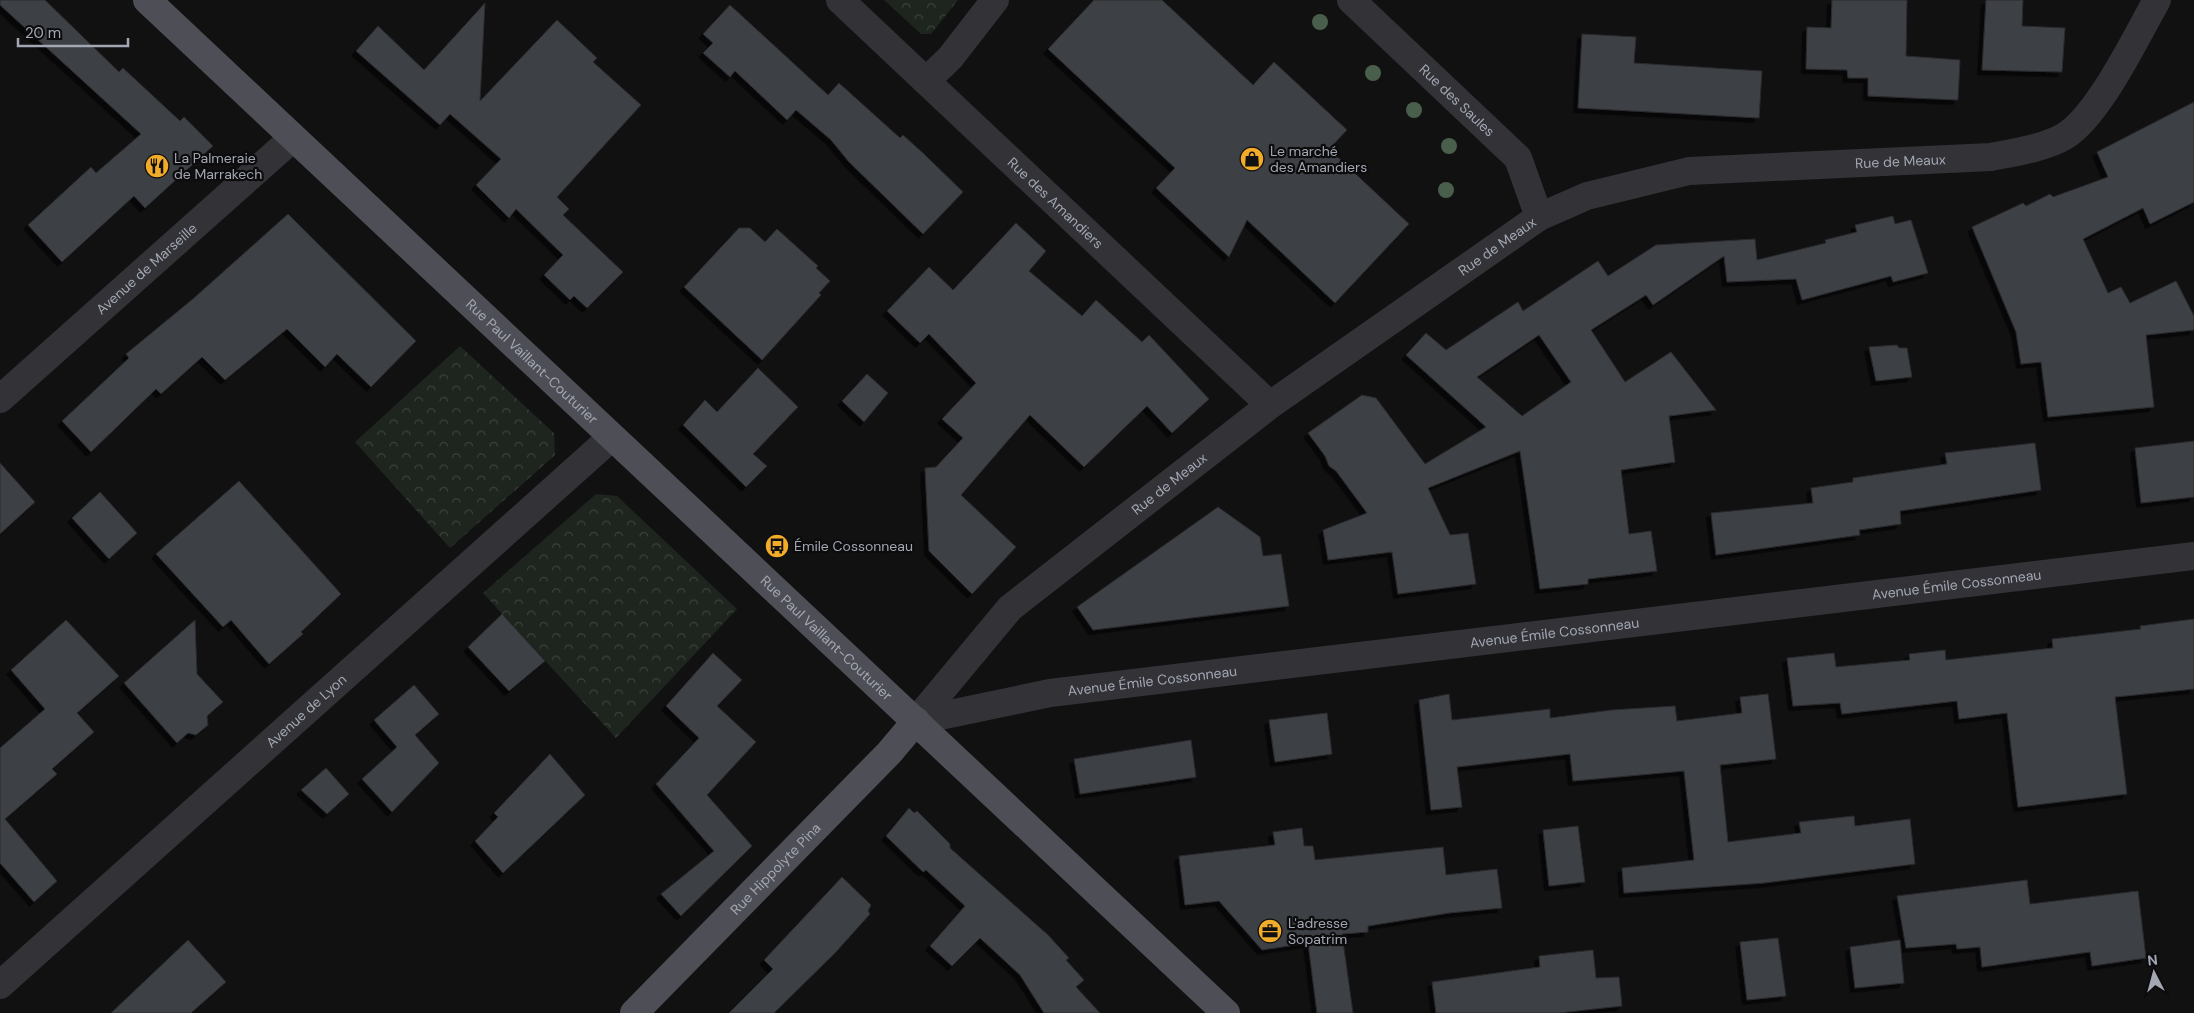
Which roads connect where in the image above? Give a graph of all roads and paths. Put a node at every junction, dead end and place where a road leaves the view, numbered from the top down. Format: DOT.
graph roads {
  1 [pos="147,0"];
  2 [pos="840,0"];
  3 [pos="995,0"];
  4 [pos="1351,0"];
  5 [pos="2156,0"];
  6 [pos="926,81"];
  7 [pos="293,138"];
  8 [pos="1539,217"];
  9 [pos="0,399"];
  10 [pos="1270,406"];
  11 [pos="612,437"];
  12 [pos="2194,556"];
  13 [pos="916,721"];
  14 [pos="0,985"];
  15 [pos="634,1013"];
  16 [pos="1226,1013"];
  1 -- 7 [label="main road, Rue Paul Vaillant-Couturier"];
  2 -- 6 [label="street, Rue des Amandiers"];
  3 -- 6 [label="street"];
  4 -- 8 [label="street, Rue des Saules"];
  5 -- 8 [label="street, Rue de Meaux"];
  6 -- 10 [label="street, Rue des Amandiers"];
  7 -- 9 [label="street, Avenue de Marseille"];
  7 -- 11 [label="main road, Rue Paul Vaillant-Couturier"];
  8 -- 10 [label="street, Rue de Meaux"];
  10 -- 13 [label="street, Rue de Meaux"];
  11 -- 13 [label="main road, Rue Paul Vaillant-Couturier"];
  11 -- 14 [label="street, Avenue de Lyon"];
  12 -- 13 [label="street, Avenue Émile Cossonneau"];
  13 -- 15 [label="main road, Rue Hippolyte Pina"];
  13 -- 16 [label="main road, Rue Paul Vaillant-Couturier"];
}
